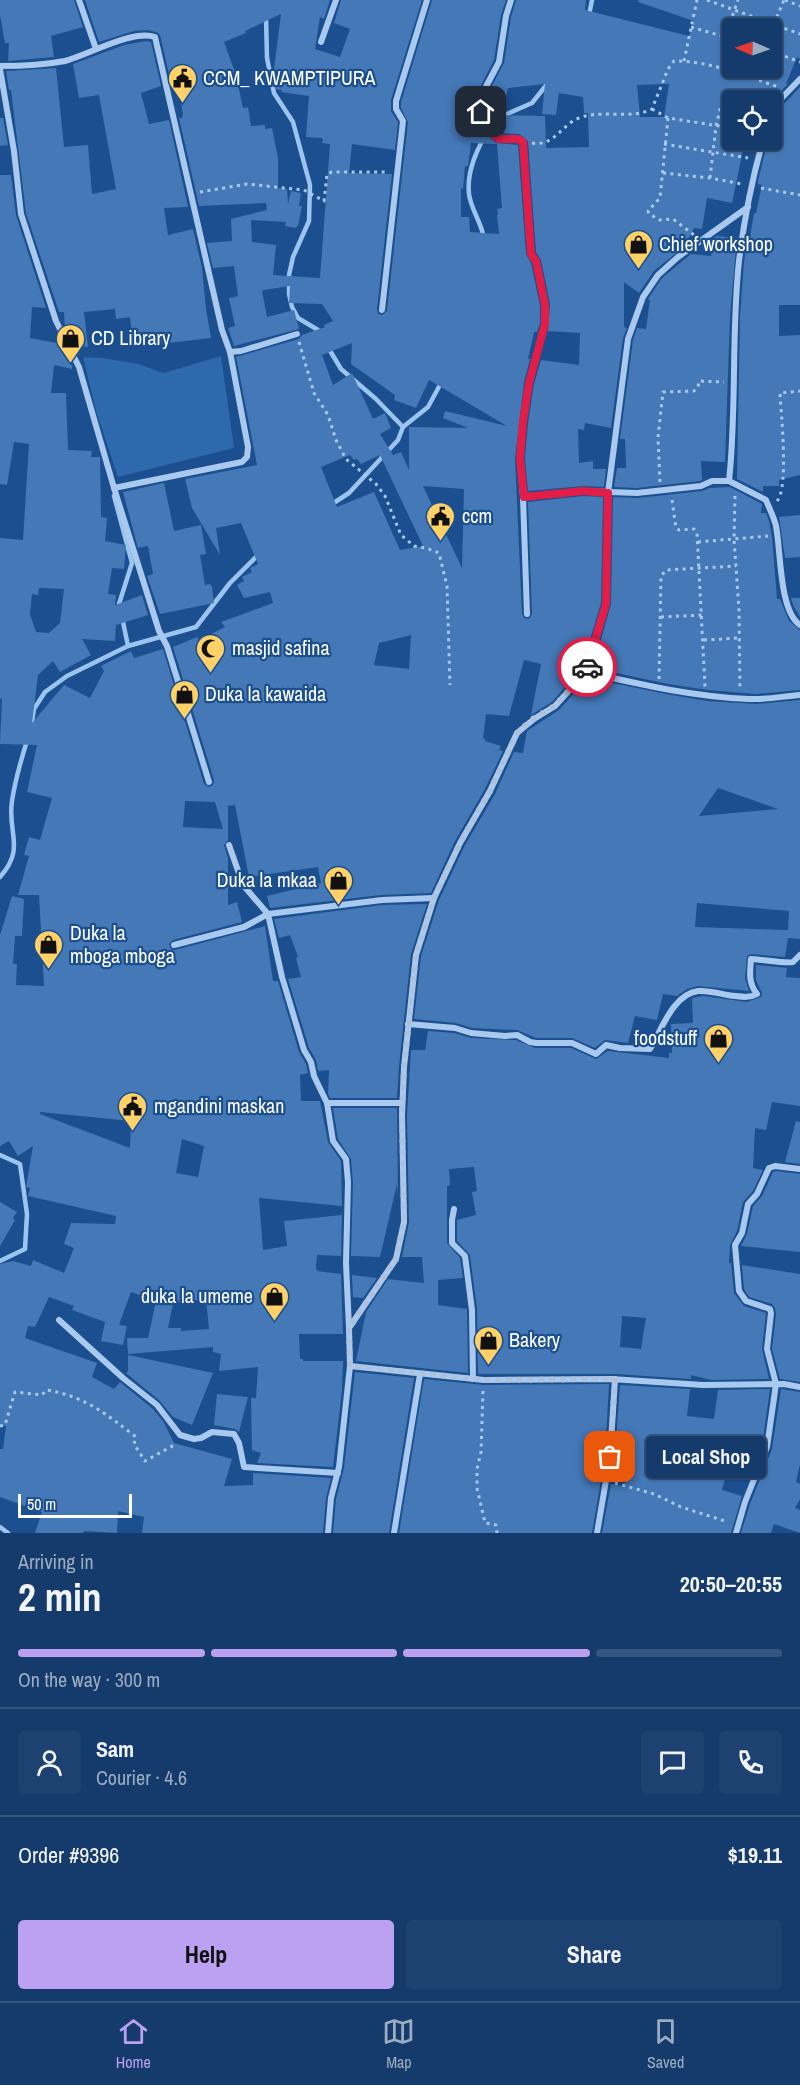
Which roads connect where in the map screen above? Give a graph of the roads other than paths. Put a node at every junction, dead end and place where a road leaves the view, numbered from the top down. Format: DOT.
graph roads {
  1 [pos="80,0"];
  2 [pos="336,0"];
  3 [pos="426,0"];
  4 [pos="511,0"];
  5 [pos="321,42"];
  6 [pos="96,49"];
  7 [pos="0,67"];
  8 [pos="800,80"];
  9 [pos="782,98"];
  10 [pos="761,150"];
  11 [pos="748,207"];
  12 [pos="382,310"];
  13 [pos="297,334"];
  14 [pos="230,352"];
  15 [pos="732,483"];
  16 [pos="114,488"];
  17 [pos="608,493"];
  18 [pos="524,497"];
  19 [pos="527,614"];
  20 [pos="800,625"];
  21 [pos="585,672"];
  22 [pos="800,695"];
  23 [pos="209,782"];
  24 [pos="230,845"];
  25 [pos="434,898"];
  26 [pos="268,914"];
  27 [pos="174,945"];
  28 [pos="800,955"];
  29 [pos="408,1024"];
  30 [pos="327,1103"];
  31 [pos="402,1103"];
  32 [pos="800,1169"];
  33 [pos="454,1209"];
  34 [pos="59,1320"];
  35 [pos="349,1328"];
  36 [pos="350,1366"];
  37 [pos="420,1374"];
  38 [pos="473,1379"];
  39 [pos="615,1379"];
  40 [pos="776,1384"];
  41 [pos="800,1387"];
  42 [pos="338,1473"];
  43 [pos="737,1529"];
  44 [pos="328,1533"];
  45 [pos="394,1533"];
  46 [pos="597,1533"];
  1 -- 6 [label="street"];
  2 -- 5 [label="street"];
  3 -- 12 [label="street"];
  4 -- 18 [label="street"];
  6 -- 7 [label="street"];
  6 -- 14 [label="street"];
  7 -- 16 [label="street"];
  8 -- 9 [label="street"];
  10 -- 11 [label="street"];
  11 -- 15 [label="street"];
  11 -- 17 [label="street"];
  13 -- 14 [label="street"];
  14 -- 16 [label="street"];
  15 -- 17 [label="street"];
  15 -- 20 [label="street"];
  16 -- 23 [label="street"];
  17 -- 18 [label="street"];
  17 -- 21 [label="street"];
  18 -- 19 [label="street"];
  21 -- 22 [label="street"];
  21 -- 25 [label="street"];
  24 -- 26 [label="street"];
  25 -- 26 [label="street"];
  25 -- 29 [label="street"];
  26 -- 27 [label="street"];
  26 -- 30 [label="street"];
  28 -- 29 [label="street"];
  29 -- 31 [label="street"];
  30 -- 31 [label="street"];
  30 -- 35 [label="street"];
  31 -- 35 [label="street"];
  32 -- 40 [label="street"];
  33 -- 38 [label="street"];
  34 -- 42 [label="street"];
  35 -- 36 [label="street"];
  36 -- 37 [label="street"];
  36 -- 42 [label="street"];
  37 -- 38 [label="street"];
  37 -- 45 [label="street"];
  38 -- 39 [label="street"];
  39 -- 40 [label="street"];
  39 -- 46 [label="street"];
  40 -- 41 [label="street"];
  40 -- 43 [label="street"];
  42 -- 44 [label="street"];
}
